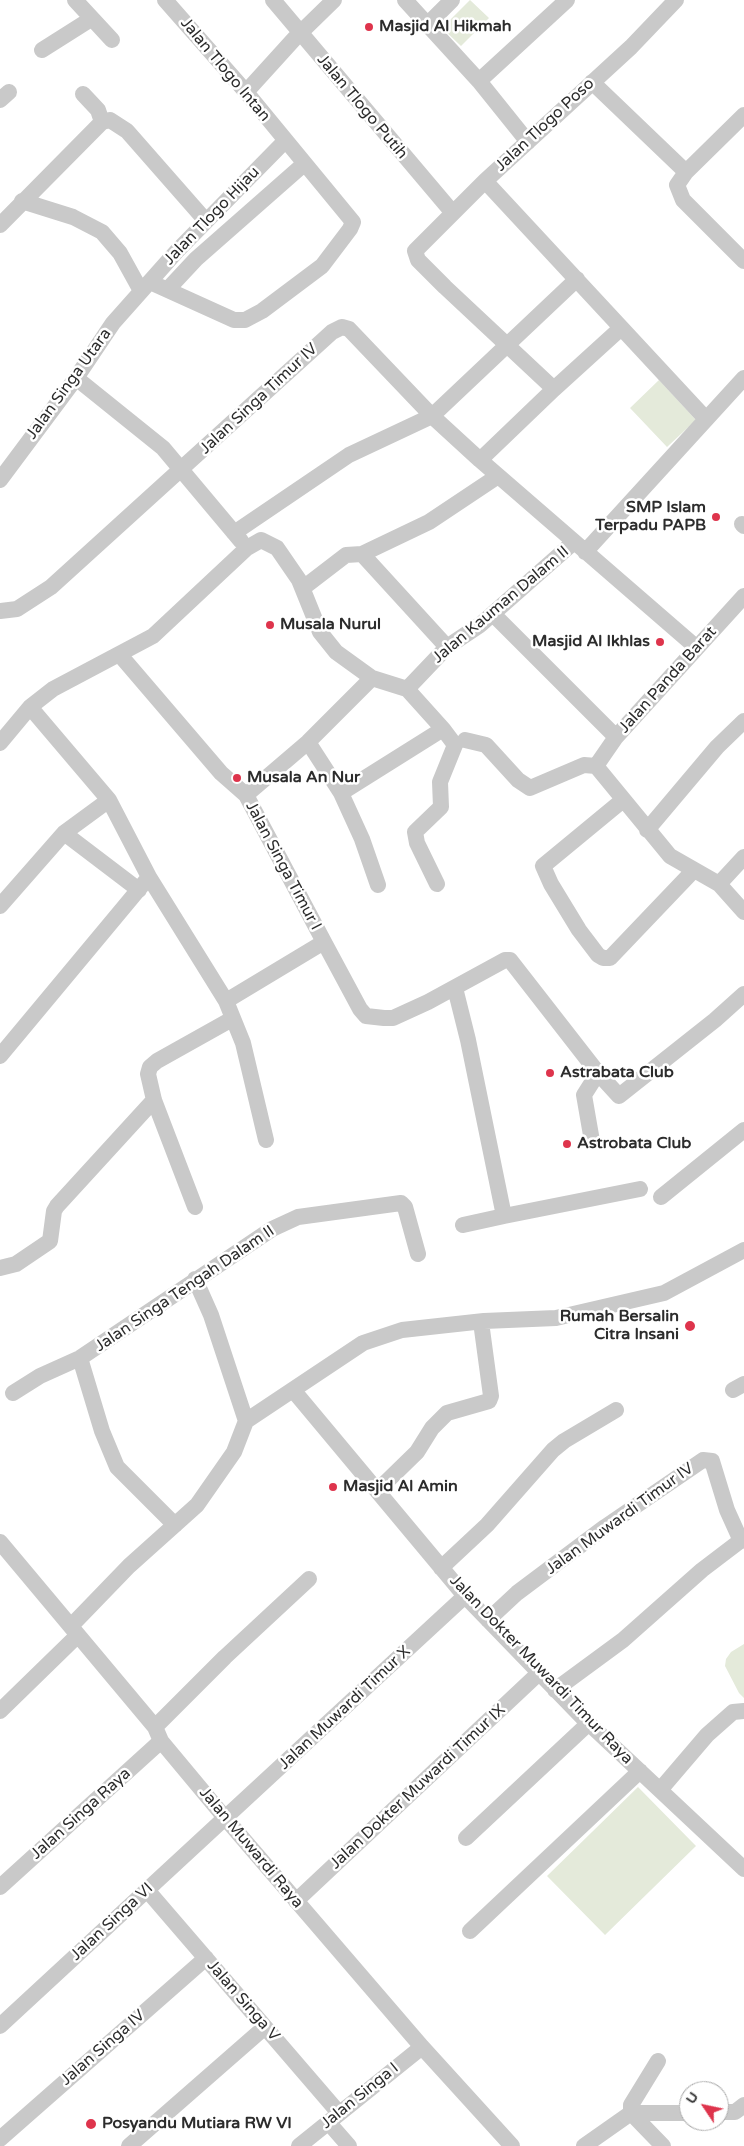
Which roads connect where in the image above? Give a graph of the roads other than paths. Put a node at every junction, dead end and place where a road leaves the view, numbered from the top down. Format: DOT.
graph roads {
  1 [pos="75,0"];
  2 [pos="165,0"];
  3 [pos="272,0"];
  4 [pos="334,0"];
  5 [pos="405,0"];
  6 [pos="452,0"];
  7 [pos="567,0"];
  8 [pos="676,0"];
  9 [pos="91,19"];
  10 [pos="427,25"];
  11 [pos="300,33"];
  12 [pos="112,40"];
  13 [pos="42,50"];
  14 [pos="479,82"];
  15 [pos="592,82"];
  16 [pos="246,92"];
  17 [pos="83,94"];
  18 [pos="743,119"];
  19 [pos="102,122"];
  20 [pos="285,141"];
  21 [pos="528,142"];
  22 [pos="304,164"];
  23 [pos="681,178"];
  24 [pos="485,181"];
  25 [pos="22,201"];
  26 [pos="453,213"];
  27 [pos="206,221"];
  28 [pos="0,225"];
  29 [pos="744,261"];
  30 [pos="577,279"];
  31 [pos="146,287"];
  32 [pos="168,289"];
  33 [pos="620,329"];
  34 [pos="506,344"];
  35 [pos="76,378"];
  36 [pos="744,378"];
  37 [pos="554,388"];
  38 [pos="432,416"];
  39 [pos="706,419"];
  40 [pos="480,460"];
  41 [pos="181,471"];
  42 [pos="498,476"];
  43 [pos="0,480"];
  44 [pos="238,530"];
  45 [pos="580,547"];
  46 [pos="247,548"];
  47 [pos="362,554"];
  48 [pos="303,588"];
  49 [pos="744,596"];
  50 [pos="0,611"];
  51 [pos="493,614"];
  52 [pos="447,647"];
  53 [pos="697,648"];
  54 [pos="120,655"];
  55 [pos="372,678"];
  56 [pos="408,689"];
  57 [pos="30,707"];
  58 [pos="744,721"];
  59 [pos="444,729"];
  60 [pos="616,737"];
  61 [pos="465,740"];
  62 [pos="0,742"];
  63 [pos="308,742"];
  64 [pos="596,766"];
  65 [pos="341,793"];
  66 [pos="246,795"];
  67 [pos="109,800"];
  68 [pos="623,800"];
  69 [pos="647,830"];
  70 [pos="64,833"];
  71 [pos="744,857"];
  72 [pos="694,870"];
  73 [pos="144,883"];
  74 [pos="437,884"];
  75 [pos="719,884"];
  76 [pos="378,885"];
  77 [pos="0,906"];
  78 [pos="744,912"];
  79 [pos="324,942"];
  80 [pos="455,988"];
  81 [pos="744,994"];
  82 [pos="226,1001"];
  83 [pos="232,1019"];
  84 [pos="0,1056"];
  85 [pos="598,1073"];
  86 [pos="154,1100"];
  87 [pos="744,1130"];
  88 [pos="266,1140"];
  89 [pos="592,1140"];
  90 [pos="640,1189"];
  91 [pos="661,1197"];
  92 [pos="195,1207"];
  93 [pos="504,1216"];
  94 [pos="462,1225"];
  95 [pos="744,1250"];
  96 [pos="418,1254"];
  97 [pos="0,1268"];
  98 [pos="195,1280"];
  99 [pos="481,1322"];
  100 [pos="80,1358"];
  101 [pos="293,1390"];
  102 [pos="14,1393"];
  103 [pos="616,1410"];
  104 [pos="246,1421"];
  105 [pos="377,1491"];
  106 [pos="175,1525"];
  107 [pos="742,1540"];
  108 [pos="1,1546"];
  109 [pos="441,1568"];
  110 [pos="309,1579"];
  111 [pos="465,1596"];
  112 [pos="488,1620"];
  113 [pos="74,1631"];
  114 [pos="539,1673"];
  115 [pos="555,1690"];
  116 [pos="4,1701"];
  117 [pos="744,1711"];
  118 [pos="589,1723"];
  119 [pos="158,1734"];
  120 [pos="640,1771"];
  121 [pos="660,1790"];
  122 [pos="226,1819"];
  123 [pos="466,1838"];
  124 [pos="744,1869"];
  125 [pos="0,1887"];
  126 [pos="147,1890"];
  127 [pos="296,1901"];
  128 [pos="470,1931"];
  129 [pos="206,1958"];
  130 [pos="0,2026"];
  131 [pos="265,2027"];
  132 [pos="422,2047"];
  133 [pos="658,2062"];
  134 [pos="744,2105"];
  135 [pos="729,2112"];
  136 [pos="631,2113"];
  137 [pos="679,2113"];
  138 [pos="334,2117"];
  139 [pos="0,2139"];
  140 [pos="129,2146"];
  141 [pos="299,2146"];
  142 [pos="349,2146"];
  143 [pos="512,2146"];
  144 [pos="584,2146"];
  145 [pos="663,2146"];
  1 -- 9 [label="street"];
  2 -- 16 [label="street, Jalan Tlogo Intan"];
  3 -- 11 [label="street, Jalan Tlogo Putih"];
  4 -- 11 [label="street"];
  5 -- 10 [label="street"];
  6 -- 10 [label="street"];
  7 -- 14 [label="street"];
  8 -- 15 [label="street, Jalan Tlogo Poso"];
  9 -- 12 [label="street"];
  9 -- 13 [label="street"];
  10 -- 14 [label="street"];
  11 -- 16 [label="street"];
  11 -- 26 [label="street, Jalan Tlogo Putih"];
  14 -- 21 [label="street"];
  15 -- 21 [label="street, Jalan Tlogo Poso"];
  15 -- 23 [label="street"];
  16 -- 20 [label="street, Jalan Tlogo Intan"];
  17 -- 19 [label="street"];
  18 -- 23 [label="street"];
  19 -- 25 [label="street"];
  19 -- 27 [label="street"];
  20 -- 22 [label="street, Jalan Tlogo Intan"];
  20 -- 27 [label="street, Jalan Tlogo Hijau"];
  21 -- 24 [label="street, Jalan Tlogo Poso"];
  22 -- 32 [label="street"];
  22 -- 32 [label="street, Jalan Tlogo Intan"];
  23 -- 29 [label="street"];
  24 -- 26 [label="street, Jalan Tlogo Poso"];
  24 -- 30 [label="street"];
  25 -- 28 [label="street"];
  25 -- 31 [label="street"];
  26 -- 34 [label="street, Jalan Tlogo Poso"];
  27 -- 31 [label="street, Jalan Tlogo Hijau"];
  30 -- 33 [label="street"];
  30 -- 34 [label="street"];
  31 -- 32 [label="street"];
  31 -- 35 [label="street, Jalan Singa Utara"];
  33 -- 37 [label="street"];
  33 -- 39 [label="street"];
  34 -- 37 [label="street"];
  34 -- 38 [label="street"];
  35 -- 41 [label="street"];
  35 -- 43 [label="street, Jalan Singa Utara"];
  36 -- 39 [label="street, Jalan Kauman Dalam II"];
  37 -- 40 [label="street"];
  38 -- 40 [label="street"];
  38 -- 41 [label="street, Jalan Singa Timur IV"];
  38 -- 44 [label="street"];
  39 -- 45 [label="street, Jalan Kauman Dalam II"];
  40 -- 42 [label="street"];
  41 -- 44 [label="street"];
  41 -- 50 [label="street, Jalan Singa Timur IV"];
  42 -- 45 [label="street"];
  42 -- 47 [label="street"];
  44 -- 46 [label="street"];
  45 -- 51 [label="street, Jalan Kauman Dalam II"];
  45 -- 53 [label="street"];
  46 -- 48 [label="street"];
  46 -- 54 [label="street"];
  47 -- 48 [label="street"];
  47 -- 52 [label="street"];
  48 -- 55 [label="street"];
  49 -- 53 [label="street, Jalan Panda Barat"];
  51 -- 52 [label="street, Jalan Kauman Dalam II"];
  51 -- 60 [label="street"];
  52 -- 56 [label="street, Jalan Kauman Dalam II"];
  53 -- 60 [label="street, Jalan Panda Barat"];
  54 -- 57 [label="street"];
  54 -- 66 [label="street, Jalan Singa Timur I"];
  55 -- 56 [label="street"];
  55 -- 63 [label="street, Jalan Singa Timur I"];
  56 -- 59 [label="street"];
  57 -- 62 [label="street"];
  57 -- 67 [label="street"];
  58 -- 69 [label="street"];
  59 -- 65 [label="street"];
  59 -- 74 [label="street"];
  60 -- 64 [label="street, Jalan Panda Barat"];
  61 -- 64 [label="street"];
  63 -- 65 [label="street"];
  63 -- 66 [label="street, Jalan Singa Timur I"];
  64 -- 68 [label="street"];
  65 -- 76 [label="street"];
  66 -- 79 [label="street, Jalan Singa Timur I"];
  67 -- 70 [label="street"];
  67 -- 73 [label="street"];
  68 -- 69 [label="street"];
  68 -- 72 [label="street"];
  69 -- 72 [label="street"];
  70 -- 73 [label="street"];
  70 -- 77 [label="street"];
  71 -- 75 [label="street"];
  72 -- 75 [label="street"];
  73 -- 82 [label="street"];
  73 -- 84 [label="street"];
  75 -- 78 [label="street"];
  79 -- 80 [label="street"];
  79 -- 82 [label="street, Jalan Singa Timur I"];
  80 -- 85 [label="street"];
  80 -- 93 [label="street"];
  81 -- 85 [label="street"];
  82 -- 83 [label="street"];
  83 -- 86 [label="street"];
  83 -- 88 [label="street"];
  85 -- 89 [label="street"];
  86 -- 92 [label="street"];
  86 -- 97 [label="street"];
  87 -- 91 [label="street"];
  90 -- 93 [label="street"];
  93 -- 94 [label="street"];
  95 -- 99 [label="street"];
  96 -- 98 [label="street, Jalan Singa Tengah Dalam II"];
  98 -- 100 [label="street, Jalan Singa Tengah Dalam II"];
  98 -- 104 [label="street"];
  99 -- 101 [label="street"];
  99 -- 105 [label="street"];
  100 -- 102 [label="street"];
  100 -- 106 [label="street, Jalan Singa Tengah Dalam II"];
  101 -- 104 [label="street"];
  101 -- 105 [label="street, Jalan Dokter Muwardi Timur Raya"];
  103 -- 109 [label="street"];
  104 -- 106 [label="street"];
  105 -- 109 [label="street, Jalan Dokter Muwardi Timur Raya"];
  106 -- 113 [label="street"];
  107 -- 112 [label="street, Jalan Muwardi Timur IV"];
  107 -- 115 [label="street"];
  108 -- 113 [label="street, Jalan Muwardi Raya"];
  109 -- 111 [label="street, Jalan Dokter Muwardi Timur Raya"];
  110 -- 119 [label="street, Jalan Singa Raya"];
  111 -- 112 [label="street, Jalan Dokter Muwardi Timur Raya"];
  111 -- 122 [label="street, Jalan Muwardi Timur X"];
  112 -- 114 [label="street, Jalan Dokter Muwardi Timur Raya"];
  113 -- 116 [label="street"];
  113 -- 119 [label="street, Jalan Muwardi Raya"];
  114 -- 115 [label="street, Jalan Dokter Muwardi Timur Raya"];
  114 -- 127 [label="street, Jalan Dokter Muwardi Timur IX"];
  115 -- 118 [label="street, Jalan Dokter Muwardi Timur Raya"];
  117 -- 121 [label="street"];
  118 -- 120 [label="street, Jalan Dokter Muwardi Timur Raya"];
  118 -- 123 [label="street"];
  119 -- 122 [label="street, Jalan Muwardi Raya"];
  119 -- 125 [label="street, Jalan Singa Raya"];
  120 -- 121 [label="street, Jalan Dokter Muwardi Timur Raya"];
  120 -- 128 [label="street"];
  121 -- 124 [label="street, Jalan Dokter Muwardi Timur Raya"];
  122 -- 126 [label="street, Jalan Singa VI"];
  122 -- 127 [label="street, Jalan Muwardi Raya"];
  126 -- 129 [label="street, Jalan Singa V"];
  126 -- 130 [label="street, Jalan Singa VI"];
  127 -- 132 [label="street, Jalan Muwardi Raya"];
  129 -- 131 [label="street, Jalan Singa V"];
  129 -- 139 [label="street, Jalan Singa IV"];
  131 -- 138 [label="street, Jalan Singa V"];
  131 -- 140 [label="street"];
  132 -- 138 [label="street, Jalan Singa I"];
  132 -- 143 [label="street, Jalan Muwardi Raya"];
  133 -- 136 [label="street"];
  134 -- 135 [label="street"];
  136 -- 137 [label="street"];
  136 -- 144 [label="street"];
  136 -- 145 [label="street"];
  138 -- 141 [label="street, Jalan Singa I"];
  138 -- 142 [label="street, Jalan Singa V"];
}
